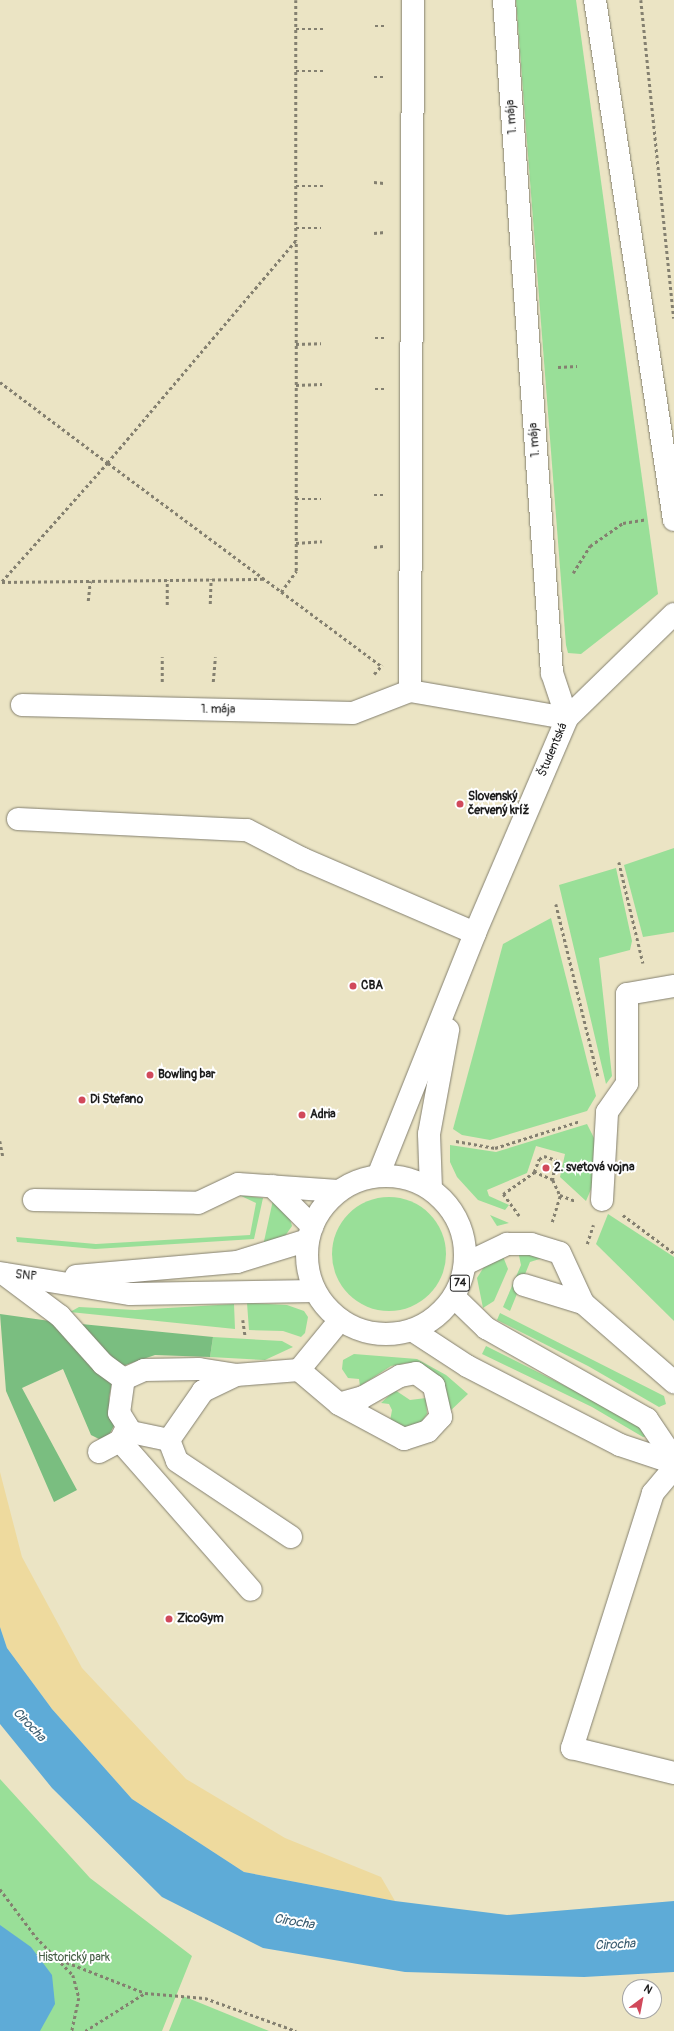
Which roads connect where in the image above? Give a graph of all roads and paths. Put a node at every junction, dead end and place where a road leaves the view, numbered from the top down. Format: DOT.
graph roads {
  1 [pos="296,0"];
  2 [pos="414,0"];
  3 [pos="504,0"];
  4 [pos="595,0"];
  5 [pos="641,0"];
  6 [pos="375,26"];
  7 [pos="391,26"];
  8 [pos="296,29"];
  9 [pos="322,29"];
  10 [pos="296,70"];
  11 [pos="323,71"];
  12 [pos="374,77"];
  13 [pos="391,77"];
  14 [pos="374,182"];
  15 [pos="391,183"];
  16 [pos="296,186"];
  17 [pos="323,186"];
  18 [pos="296,228"];
  19 [pos="321,228"];
  20 [pos="391,231"];
  21 [pos="374,233"];
  22 [pos="296,241"];
  23 [pos="674,318"];
  24 [pos="321,343"];
  25 [pos="296,344"];
  26 [pos="0,382"];
  27 [pos="322,384"];
  28 [pos="296,385"];
  29 [pos="108,463"];
  30 [pos="296,499"];
  31 [pos="321,499"];
  32 [pos="650,519"];
  33 [pos="674,520"];
  34 [pos="322,540"];
  35 [pos="296,543"];
  36 [pos="570,577"];
  37 [pos="264,579"];
  38 [pos="168,580"];
  39 [pos="211,580"];
  40 [pos="90,581"];
  41 [pos="1,584"];
  42 [pos="281,592"];
  43 [pos="88,601"];
  44 [pos="210,604"];
  45 [pos="167,605"];
  46 [pos="674,614"];
  47 [pos="162,657"];
  48 [pos="215,657"];
  49 [pos="385,660"];
  50 [pos="382,666"];
  51 [pos="369,680"];
  52 [pos="162,688"];
  53 [pos="213,689"];
  54 [pos="410,692"];
  55 [pos="22,705"];
  56 [pos="567,718"];
  57 [pos="18,819"];
  58 [pos="619,862"];
  59 [pos="556,904"];
  60 [pos="475,932"];
  61 [pos="674,986"];
  62 [pos="456,987"];
  63 [pos="649,991"];
  64 [pos="607,1112"];
  65 [pos="453,1140"];
  66 [pos="0,1141"];
  67 [pos="3,1156"];
  68 [pos="534,1172"];
  69 [pos="378,1176"];
  70 [pos="552,1180"];
  71 [pos="272,1186"];
  72 [pos="432,1189"];
  73 [pos="338,1191"];
  74 [pos="560,1194"];
  75 [pos="34,1200"];
  76 [pos="602,1200"];
  77 [pos="579,1202"];
  78 [pos="522,1222"];
  79 [pos="550,1231"];
  80 [pos="310,1233"];
  81 [pos="674,1253"];
  82 [pos="465,1264"];
  83 [pos="2,1274"];
  84 [pos="49,1278"];
  85 [pos="524,1285"];
  86 [pos="315,1291"];
  87 [pos="454,1297"];
  88 [pos="583,1303"];
  89 [pos="340,1320"];
  90 [pos="412,1330"];
  91 [pos="299,1370"];
  92 [pos="236,1375"];
  93 [pos="124,1379"];
  94 [pos="674,1382"];
  95 [pos="339,1404"];
  96 [pos="124,1434"];
  97 [pos="169,1440"];
  98 [pos="99,1452"];
  99 [pos="674,1459"];
  100 [pos="674,1463"];
  101 [pos="674,1468"];
  102 [pos="291,1538"];
  103 [pos="250,1590"];
  104 [pos="674,1773"];
  105 [pos="0,1889"];
  106 [pos="61,1960"];
  107 [pos="145,1993"];
  108 [pos="72,2031"];
  109 [pos="85,2031"];
  110 [pos="296,2031"];
  1 -- 8 [label="path"];
  2 -- 54 [label="street"];
  3 -- 56 [label="street, 1. mája"];
  4 -- 33 [label="street"];
  5 -- 23 [label="path"];
  6 -- 7 [label="path"];
  8 -- 9 [label="path"];
  8 -- 10 [label="path"];
  10 -- 11 [label="path"];
  10 -- 16 [label="path"];
  12 -- 13 [label="path"];
  14 -- 15 [label="path"];
  16 -- 17 [label="path"];
  16 -- 18 [label="path"];
  18 -- 19 [label="path"];
  18 -- 22 [label="path"];
  20 -- 21 [label="path"];
  22 -- 25 [label="path"];
  22 -- 29 [label="path"];
  24 -- 25 [label="path"];
  25 -- 28 [label="path"];
  26 -- 29 [label="path"];
  27 -- 28 [label="path"];
  28 -- 30 [label="path"];
  29 -- 37 [label="path"];
  29 -- 41 [label="path"];
  30 -- 31 [label="path"];
  30 -- 35 [label="path"];
  32 -- 36 [label="path"];
  34 -- 35 [label="path"];
  35 -- 42 [label="path"];
  37 -- 39 [label="path"];
  37 -- 42 [label="path"];
  38 -- 39 [label="path"];
  38 -- 40 [label="path"];
  38 -- 45 [label="path"];
  39 -- 44 [label="path"];
  40 -- 41 [label="path"];
  40 -- 43 [label="path"];
  42 -- 50 [label="path"];
  46 -- 56 [label="street, Študentská"];
  47 -- 52 [label="path"];
  48 -- 53 [label="path"];
  49 -- 50 [label="path"];
  50 -- 51 [label="path"];
  54 -- 55 [label="street, 1. mája"];
  54 -- 56 [label="street, 1. mája"];
  56 -- 60 [label="street, Študentská"];
  57 -- 60 [label="street"];
  58 -- 63 [label="path"];
  59 -- 64 [label="path"];
  60 -- 62 [label="street, Študentská"];
  61 -- 63 [label="street"];
  62 -- 69 [label="street"];
  62 -- 72 [label="street"];
  63 -- 64 [label="street"];
  64 -- 65 [label="path"];
  64 -- 76 [label="street"];
  66 -- 67 [label="path"];
  68 -- 70 [label="path"];
  68 -- 70 [label="path"];
  68 -- 78 [label="path"];
  69 -- 72 [label="street, 74"];
  69 -- 73 [label="street, 74"];
  70 -- 74 [label="path"];
  71 -- 73 [label="street"];
  71 -- 75 [label="street"];
  71 -- 80 [label="street"];
  72 -- 82 [label="street, 74"];
  73 -- 80 [label="street, 74"];
  74 -- 77 [label="path"];
  74 -- 79 [label="path"];
  76 -- 81 [label="path"];
  80 -- 84 [label="street"];
  80 -- 86 [label="street, 74"];
  82 -- 87 [label="street, 74"];
  82 -- 88 [label="street"];
  83 -- 84 [label="street, SNP"];
  83 -- 93 [label="street"];
  84 -- 86 [label="street"];
  85 -- 88 [label="street"];
  86 -- 89 [label="street, 74"];
  87 -- 90 [label="street, 74"];
  87 -- 99 [label="street, 74"];
  88 -- 94 [label="street"];
  89 -- 90 [label="street, 74"];
  89 -- 91 [label="street"];
  90 -- 100 [label="street"];
  91 -- 92 [label="street"];
  91 -- 95 [label="street"];
  92 -- 93 [label="street"];
  92 -- 97 [label="street"];
  93 -- 96 [label="street"];
  96 -- 97 [label="street"];
  96 -- 98 [label="street"];
  96 -- 103 [label="street"];
  97 -- 102 [label="street"];
  101 -- 104 [label="street"];
  105 -- 106 [label="path"];
  106 -- 107 [label="path"];
  106 -- 108 [label="path"];
  107 -- 109 [label="path"];
  107 -- 110 [label="path"];
}
